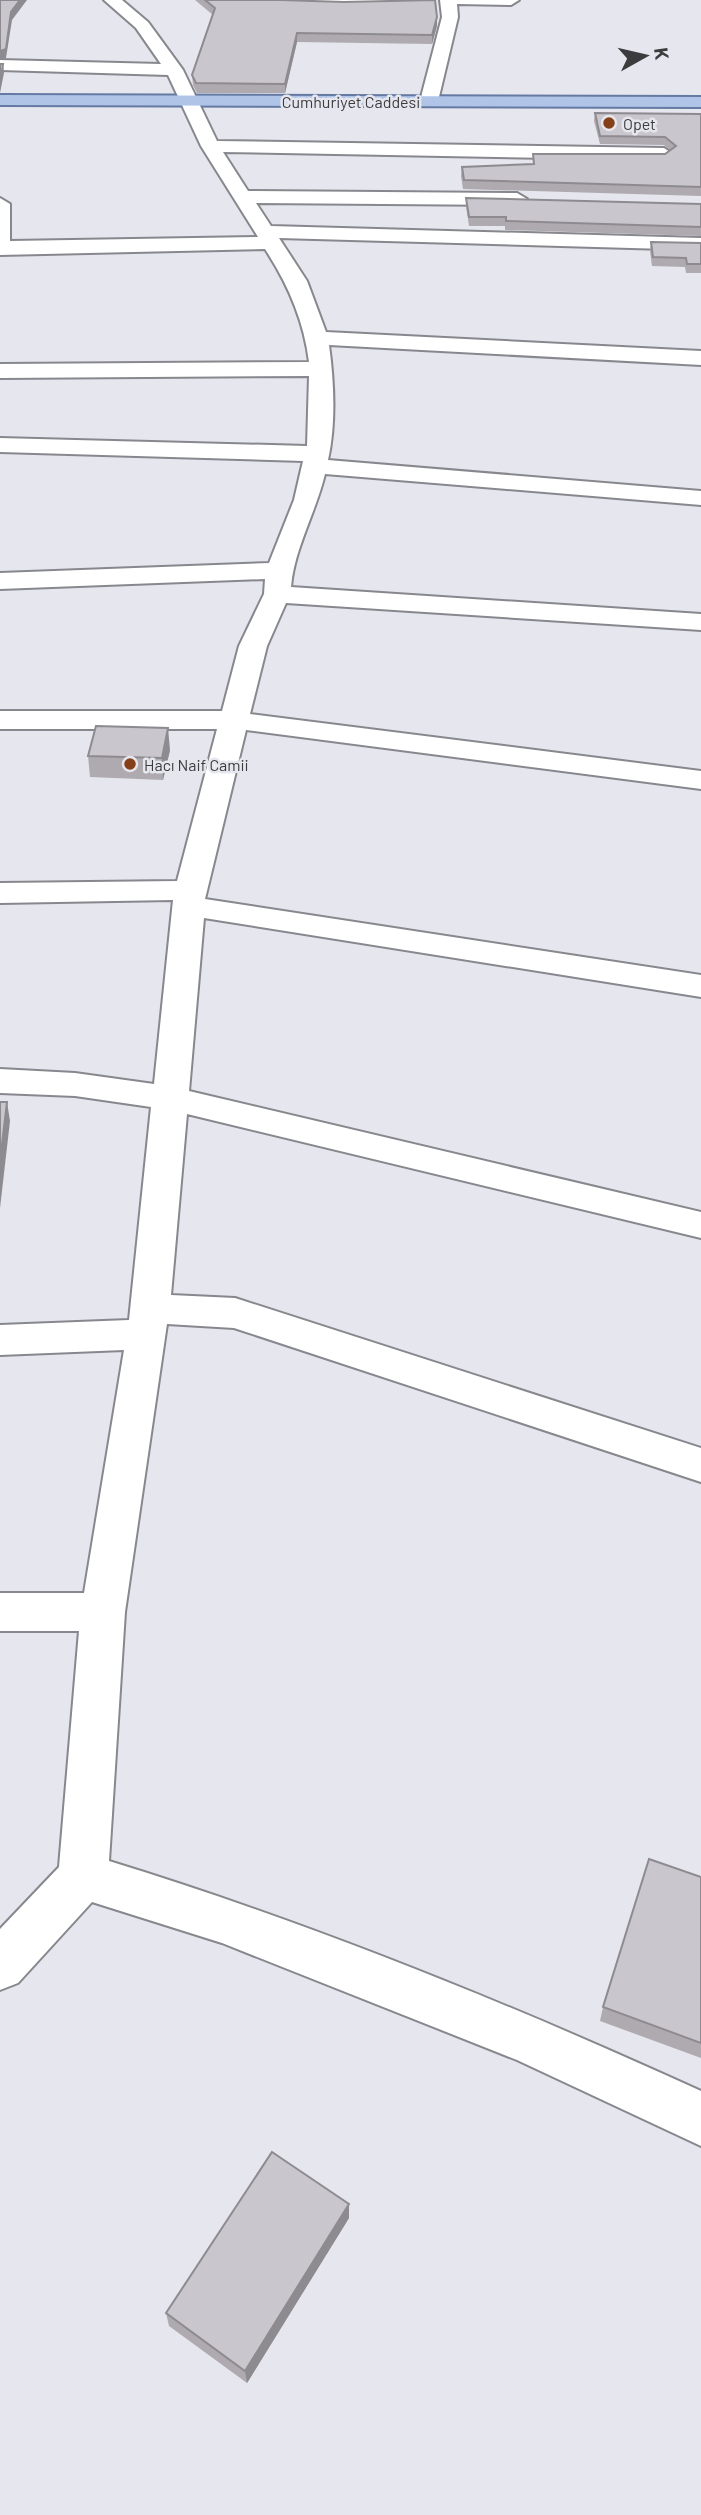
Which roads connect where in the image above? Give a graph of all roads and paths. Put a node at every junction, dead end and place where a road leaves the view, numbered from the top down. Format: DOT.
graph roads {
  1 [pos="112,0"];
  2 [pos="236,0"];
  3 [pos="424,0"];
  4 [pos="448,0"];
  5 [pos="460,0"];
  6 [pos="510,0"];
  7 [pos="0,65"];
  8 [pos="174,70"];
  9 [pos="0,100"];
  10 [pos="429,101"];
  11 [pos="701,102"];
  12 [pos="189,103"];
  13 [pos="0,106"];
  14 [pos="701,108"];
  15 [pos="210,146"];
  16 [pos="664,154"];
  17 [pos="244,197"];
  18 [pos="535,200"];
  19 [pos="0,204"];
  20 [pos="268,237"];
  21 [pos="701,244"];
  22 [pos="1,248"];
  23 [pos="319,354"];
  24 [pos="701,358"];
  25 [pos="0,371"];
  26 [pos="0,445"];
  27 [pos="316,460"];
  28 [pos="701,498"];
  29 [pos="0,581"];
  30 [pos="278,582"];
  31 [pos="701,622"];
  32 [pos="0,720"];
  33 [pos="232,720"];
  34 [pos="701,780"];
  35 [pos="0,893"];
  36 [pos="190,898"];
  37 [pos="701,986"];
  38 [pos="0,1081"];
  39 [pos="172,1098"];
  40 [pos="701,1225"];
  41 [pos="148,1322"];
  42 [pos="0,1340"];
  43 [pos="701,1465"];
  44 [pos="0,1612"];
  45 [pos="103,1612"];
  46 [pos="83,1876"];
  47 [pos="0,1966"];
  48 [pos="701,2119"];
  1 -- 8 [label="street"];
  2 -- 3 [label="street"];
  4 -- 10 [label="street"];
  5 -- 6 [label="street"];
  7 -- 8 [label="street"];
  8 -- 12 [label="street"];
  9 -- 12 [label="main road, Cumhuriyet Caddesi"];
  10 -- 11 [label="main road, Cumhuriyet Caddesi"];
  10 -- 12 [label="main road, Cumhuriyet Caddesi"];
  12 -- 13 [label="main road, Cumhuriyet Caddesi"];
  12 -- 14 [label="main road, Cumhuriyet Caddesi"];
  12 -- 15 [label="street"];
  15 -- 16 [label="street"];
  15 -- 17 [label="street"];
  17 -- 18 [label="street"];
  17 -- 20 [label="street"];
  19 -- 22 [label="street"];
  20 -- 21 [label="street"];
  20 -- 22 [label="street"];
  20 -- 23 [label="street"];
  23 -- 24 [label="street"];
  23 -- 25 [label="street"];
  23 -- 27 [label="street"];
  26 -- 27 [label="street"];
  27 -- 28 [label="street"];
  27 -- 30 [label="street"];
  29 -- 30 [label="street"];
  30 -- 31 [label="street"];
  30 -- 33 [label="street"];
  32 -- 33 [label="street"];
  33 -- 34 [label="street"];
  33 -- 36 [label="street"];
  35 -- 36 [label="street"];
  36 -- 37 [label="street"];
  36 -- 39 [label="street"];
  38 -- 39 [label="street"];
  39 -- 40 [label="street"];
  39 -- 41 [label="street"];
  41 -- 42 [label="street"];
  41 -- 43 [label="street"];
  41 -- 45 [label="street"];
  44 -- 45 [label="street"];
  45 -- 46 [label="street"];
  46 -- 47 [label="street"];
  46 -- 48 [label="street"];
}
